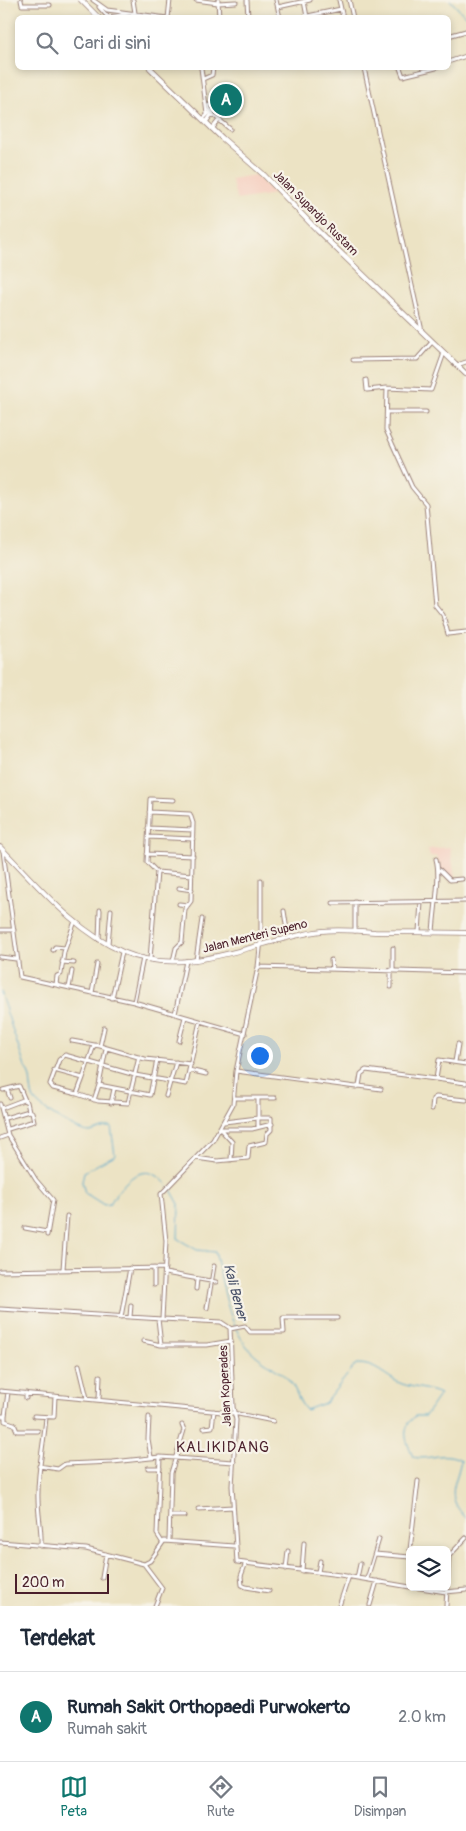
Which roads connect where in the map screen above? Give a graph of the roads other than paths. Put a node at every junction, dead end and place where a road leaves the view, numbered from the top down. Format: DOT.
graph roads {
  1 [pos="21,0"];
  2 [pos="81,0"];
  3 [pos="93,0"];
  4 [pos="133,0"];
  5 [pos="170,0"];
  6 [pos="196,0"];
  7 [pos="248,0"];
  8 [pos="276,0"];
  9 [pos="310,0"];
  10 [pos="339,0"];
  11 [pos="349,0"];
  12 [pos="304,1"];
  13 [pos="218,2"];
  14 [pos="236,2"];
  15 [pos="50,5"];
  16 [pos="99,6"];
  17 [pos="278,7"];
  18 [pos="341,9"];
  19 [pos="111,10"];
  20 [pos="135,13"];
  21 [pos="96,15"];
  22 [pos="106,15"];
  23 [pos="109,15"];
  24 [pos="122,15"];
  25 [pos="148,15"];
  26 [pos="168,15"];
  27 [pos="219,15"];
  28 [pos="248,15"];
  29 [pos="279,15"];
  30 [pos="307,15"];
  31 [pos="316,15"];
  32 [pos="342,15"];
  33 [pos="352,15"];
  34 [pos="466,31"];
  35 [pos="451,35"];
  36 [pos="466,56"];
  37 [pos="451,61"];
  38 [pos="152,70"];
  39 [pos="201,70"];
  40 [pos="213,70"];
  41 [pos="364,70"];
  42 [pos="401,70"];
  43 [pos="428,70"];
  44 [pos="203,79"];
  45 [pos="209,106"];
  46 [pos="210,114"];
  47 [pos="219,120"];
  48 [pos="205,121"];
  49 [pos="230,128"];
  50 [pos="212,129"];
  51 [pos="422,332"];
  52 [pos="432,342"];
  53 [pos="444,353"];
  54 [pos="352,360"];
  55 [pos="466,362"];
  56 [pos="456,365"];
  57 [pos="466,374"];
  58 [pos="366,380"];
  59 [pos="403,382"];
  60 [pos="387,388"];
  61 [pos="404,388"];
  62 [pos="388,412"];
  63 [pos="426,412"];
  64 [pos="466,632"];
  65 [pos="173,800"];
  66 [pos="149,812"];
  67 [pos="148,828"];
  68 [pos="193,830"];
  69 [pos="148,837"];
  70 [pos="193,839"];
  71 [pos="2,849"];
  72 [pos="147,854"];
  73 [pos="193,856"];
  74 [pos="436,859"];
  75 [pos="439,870"];
  76 [pos="157,872"];
  77 [pos="192,874"];
  78 [pos="261,880"];
  79 [pos="462,880"];
  80 [pos="179,888"];
  81 [pos="192,890"];
  82 [pos="466,901"];
  83 [pos="333,902"];
  84 [pos="355,902"];
  85 [pos="421,902"];
  86 [pos="434,903"];
  87 [pos="179,904"];
  88 [pos="189,905"];
  89 [pos="100,910"];
  90 [pos="111,910"];
  91 [pos="284,911"];
  92 [pos="202,918"];
  93 [pos="75,921"];
  94 [pos="0,930"];
  95 [pos="14,930"];
  96 [pos="355,931"];
  97 [pos="419,932"];
  98 [pos="433,933"];
  99 [pos="466,933"];
  100 [pos="288,937"];
  101 [pos="99,940"];
  102 [pos="108,944"];
  103 [pos="260,945"];
  104 [pos="65,948"];
  105 [pos="393,948"];
  106 [pos="52,950"];
  107 [pos="122,952"];
  108 [pos="0,957"];
  109 [pos="143,957"];
  110 [pos="16,959"];
  111 [pos="150,959"];
  112 [pos="332,960"];
  113 [pos="174,961"];
  114 [pos="186,961"];
  115 [pos="196,961"];
  116 [pos="62,962"];
  117 [pos="74,963"];
  118 [pos="97,964"];
  119 [pos="258,967"];
  120 [pos="332,968"];
  121 [pos="392,970"];
  122 [pos="72,971"];
  123 [pos="466,973"];
  124 [pos="56,985"];
  125 [pos="391,987"];
  126 [pos="69,988"];
  127 [pos="92,993"];
  128 [pos="112,998"];
  129 [pos="134,1002"];
  130 [pos="175,1014"];
  131 [pos="185,1017"];
  132 [pos="200,1021"];
  133 [pos="104,1028"];
  134 [pos="245,1034"];
  135 [pos="72,1041"];
  136 [pos="179,1042"];
  137 [pos="458,1044"];
  138 [pos="94,1045"];
  139 [pos="100,1046"];
  140 [pos="106,1049"];
  141 [pos="139,1057"];
  142 [pos="157,1060"];
  143 [pos="176,1062"];
  144 [pos="455,1062"];
  145 [pos="88,1063"];
  146 [pos="190,1064"];
  147 [pos="466,1064"];
  148 [pos="103,1066"];
  149 [pos="54,1070"];
  150 [pos="189,1070"];
  151 [pos="236,1071"];
  152 [pos="206,1074"];
  153 [pos="135,1075"];
  154 [pos="83,1078"];
  155 [pos="154,1078"];
  156 [pos="436,1078"];
  157 [pos="170,1080"];
  158 [pos="466,1083"];
  159 [pos="186,1084"];
  160 [pos="99,1085"];
  161 [pos="359,1086"];
  162 [pos="114,1089"];
  163 [pos="185,1089"];
  164 [pos="382,1089"];
  165 [pos="131,1093"];
  166 [pos="78,1094"];
  167 [pos="166,1096"];
  168 [pos="10,1098"];
  169 [pos="234,1098"];
  170 [pos="275,1098"];
  171 [pos="258,1099"];
  172 [pos="26,1100"];
  173 [pos="94,1100"];
  174 [pos="466,1100"];
  175 [pos="0,1104"];
  176 [pos="111,1104"];
  177 [pos="2,1108"];
  178 [pos="432,1109"];
  179 [pos="29,1111"];
  180 [pos="5,1118"];
  181 [pos="258,1118"];
  182 [pos="224,1122"];
  183 [pos="272,1124"];
  184 [pos="258,1127"];
  185 [pos="8,1129"];
  186 [pos="220,1129"];
  187 [pos="8,1135"];
  188 [pos="0,1138"];
  189 [pos="196,1158"];
  190 [pos="231,1160"];
  191 [pos="67,1216"];
  192 [pos="25,1228"];
  193 [pos="214,1266"];
  194 [pos="130,1268"];
  195 [pos="154,1268"];
  196 [pos="165,1268"];
  197 [pos="63,1269"];
  198 [pos="0,1271"];
  199 [pos="165,1273"];
  200 [pos="198,1279"];
  201 [pos="211,1281"];
  202 [pos="216,1282"];
  203 [pos="154,1285"];
  204 [pos="196,1289"];
  205 [pos="131,1306"];
  206 [pos="207,1308"];
  207 [pos="0,1309"];
  208 [pos="121,1317"];
  209 [pos="130,1317"];
  210 [pos="337,1318"];
  211 [pos="160,1319"];
  212 [pos="234,1328"];
  213 [pos="142,1341"];
  214 [pos="231,1341"];
  215 [pos="161,1345"];
  216 [pos="79,1365"];
  217 [pos="100,1376"];
  218 [pos="0,1391"];
  219 [pos="8,1392"];
  220 [pos="26,1393"];
  221 [pos="55,1396"];
  222 [pos="26,1398"];
  223 [pos="86,1398"];
  224 [pos="100,1399"];
  225 [pos="214,1412"];
  226 [pos="234,1413"];
  227 [pos="0,1416"];
  228 [pos="5,1416"];
  229 [pos="34,1416"];
  230 [pos="46,1417"];
  231 [pos="148,1417"];
  232 [pos="273,1421"];
  233 [pos="182,1425"];
  234 [pos="204,1428"];
  235 [pos="38,1431"];
  236 [pos="151,1457"];
  237 [pos="160,1457"];
  238 [pos="177,1458"];
  239 [pos="234,1462"];
  240 [pos="39,1466"];
  241 [pos="148,1468"];
  242 [pos="160,1468"];
  243 [pos="418,1482"];
  244 [pos="232,1507"];
  245 [pos="198,1509"];
  246 [pos="170,1516"];
  247 [pos="185,1516"];
  248 [pos="466,1538"];
  249 [pos="379,1539"];
  250 [pos="170,1541"];
  251 [pos="0,1542"];
  252 [pos="162,1542"];
  253 [pos="304,1543"];
  254 [pos="42,1546"];
  255 [pos="234,1546"];
  256 [pos="411,1546"];
  257 [pos="288,1551"];
  258 [pos="451,1553"];
  259 [pos="106,1554"];
  260 [pos="375,1554"];
  261 [pos="406,1554"];
  262 [pos="320,1561"];
  263 [pos="144,1564"];
  264 [pos="360,1564"];
  265 [pos="245,1565"];
  266 [pos="286,1569"];
  267 [pos="302,1571"];
  268 [pos="318,1572"];
  269 [pos="349,1576"];
  270 [pos="102,1578"];
  271 [pos="357,1578"];
  272 [pos="367,1579"];
  273 [pos="377,1581"];
  274 [pos="406,1586"];
  275 [pos="466,1590"];
  276 [pos="269,1591"];
  277 [pos="442,1591"];
  278 [pos="449,1592"];
  279 [pos="370,1605"];
  280 [pos="155,1606"];
  281 [pos="339,1606"];
  282 [pos="446,1606"];
  1 -- 15 [label="street"];
  2 -- 21 [label="highway"];
  3 -- 16 [label="street"];
  4 -- 20 [label="street"];
  5 -- 26 [label="street"];
  6 -- 13 [label="street"];
  7 -- 28 [label="street"];
  8 -- 17 [label="street"];
  9 -- 12 [label="street"];
  10 -- 18 [label="street"];
  11 -- 33 [label="street"];
  12 -- 17 [label="street"];
  12 -- 30 [label="street"];
  13 -- 14 [label="street"];
  13 -- 27 [label="street"];
  16 -- 19 [label="street"];
  16 -- 22 [label="street"];
  17 -- 29 [label="street"];
  18 -- 31 [label="street"];
  18 -- 32 [label="street"];
  19 -- 20 [label="street"];
  19 -- 23 [label="street"];
  20 -- 24 [label="street"];
  20 -- 25 [label="street"];
  34 -- 35 [label="street"];
  36 -- 37 [label="street"];
  38 -- 48 [label="highway, Jalan Supardjo Rustam"];
  39 -- 44 [label="street"];
  40 -- 44 [label="street"];
  41 -- 51 [label="street"];
  42 -- 43 [label="street"];
  44 -- 46 [label="street"];
  45 -- 46 [label="street"];
  46 -- 47 [label="street"];
  46 -- 48 [label="street"];
  47 -- 49 [label="street"];
  47 -- 50 [label="street"];
  48 -- 50 [label="highway, Jalan Supardjo Rustam"];
  50 -- 51 [label="highway, Jalan Supardjo Rustam"];
  51 -- 52 [label="highway, Jalan Supardjo Rustam"];
  52 -- 53 [label="highway, Jalan Supardjo Rustam"];
  52 -- 54 [label="street"];
  53 -- 56 [label="highway, Jalan Supardjo Rustam"];
  53 -- 61 [label="street"];
  55 -- 56 [label="street"];
  56 -- 57 [label="highway, Jalan Supardjo Rustam"];
  58 -- 60 [label="street"];
  59 -- 61 [label="street"];
  60 -- 61 [label="street"];
  60 -- 62 [label="street"];
  62 -- 63 [label="street"];
  62 -- 64 [label="street"];
  65 -- 66 [label="street"];
  66 -- 67 [label="street"];
  66 -- 68 [label="street"];
  67 -- 68 [label="street"];
  67 -- 69 [label="street"];
  68 -- 70 [label="street"];
  69 -- 70 [label="street"];
  69 -- 72 [label="street"];
  70 -- 73 [label="street"];
  71 -- 93 [label="main road, Jalan Menteri Supeno"];
  71 -- 95 [label="street"];
  72 -- 73 [label="street"];
  72 -- 76 [label="street"];
  73 -- 77 [label="street"];
  74 -- 75 [label="street"];
  75 -- 79 [label="street"];
  75 -- 86 [label="street"];
  76 -- 77 [label="street"];
  76 -- 111 [label="street"];
  77 -- 81 [label="street"];
  78 -- 103 [label="street"];
  80 -- 81 [label="street"];
  81 -- 88 [label="street"];
  82 -- 86 [label="street"];
  83 -- 84 [label="street"];
  84 -- 85 [label="street"];
  84 -- 96 [label="street"];
  85 -- 86 [label="street"];
  85 -- 97 [label="street"];
  86 -- 98 [label="street"];
  87 -- 88 [label="street"];
  88 -- 113 [label="street"];
  89 -- 101 [label="street"];
  90 -- 102 [label="street"];
  91 -- 100 [label="street"];
  92 -- 115 [label="street"];
  93 -- 101 [label="main road, Jalan Menteri Supeno"];
  93 -- 104 [label="street"];
  94 -- 95 [label="street"];
  95 -- 110 [label="street"];
  96 -- 97 [label="main road, Jalan Menteri Supeno"];
  96 -- 100 [label="main road, Jalan Menteri Supeno"];
  97 -- 98 [label="main road, Jalan Menteri Supeno"];
  98 -- 99 [label="main road, Jalan Menteri Supeno"];
  100 -- 103 [label="main road, Jalan Menteri Supeno"];
  101 -- 102 [label="main road, Jalan Menteri Supeno"];
  102 -- 107 [label="main road, Jalan Menteri Supeno"];
  103 -- 115 [label="main road, Jalan Menteri Supeno"];
  103 -- 119 [label="street"];
  104 -- 106 [label="street"];
  104 -- 116 [label="street"];
  105 -- 121 [label="street"];
  107 -- 109 [label="main road, Jalan Menteri Supeno"];
  107 -- 128 [label="street"];
  108 -- 110 [label="street"];
  109 -- 111 [label="main road, Jalan Menteri Supeno"];
  109 -- 129 [label="street"];
  110 -- 124 [label="street"];
  111 -- 113 [label="main road, Jalan Menteri Supeno"];
  112 -- 120 [label="street"];
  113 -- 114 [label="main road, Jalan Menteri Supeno"];
  114 -- 115 [label="main road, Jalan Menteri Supeno"];
  114 -- 130 [label="street"];
  116 -- 117 [label="street"];
  116 -- 124 [label="street"];
  118 -- 127 [label="street"];
  119 -- 120 [label="street"];
  119 -- 134 [label="street"];
  120 -- 121 [label="street"];
  121 -- 123 [label="street"];
  121 -- 125 [label="street"];
  122 -- 126 [label="street"];
  124 -- 126 [label="street"];
  126 -- 127 [label="street"];
  127 -- 128 [label="street"];
  128 -- 129 [label="street"];
  129 -- 130 [label="street"];
  130 -- 131 [label="street"];
  131 -- 132 [label="street"];
  131 -- 136 [label="street"];
  132 -- 134 [label="street"];
  132 -- 146 [label="street"];
  133 -- 139 [label="street"];
  134 -- 151 [label="street"];
  135 -- 138 [label="street"];
  137 -- 144 [label="street"];
  138 -- 139 [label="street"];
  138 -- 145 [label="street"];
  139 -- 140 [label="street"];
  140 -- 141 [label="street"];
  140 -- 148 [label="street"];
  141 -- 142 [label="street"];
  141 -- 153 [label="street"];
  142 -- 143 [label="street"];
  142 -- 155 [label="street"];
  143 -- 146 [label="street"];
  143 -- 157 [label="street"];
  144 -- 147 [label="street"];
  144 -- 156 [label="street"];
  145 -- 148 [label="street"];
  145 -- 149 [label="street"];
  145 -- 154 [label="street"];
  146 -- 150 [label="street"];
  148 -- 153 [label="street"];
  148 -- 160 [label="street"];
  149 -- 154 [label="street"];
  149 -- 166 [label="street"];
  150 -- 152 [label="street"];
  150 -- 159 [label="street"];
  151 -- 161 [label="street"];
  151 -- 169 [label="street"];
  153 -- 155 [label="street"];
  153 -- 165 [label="street"];
  154 -- 166 [label="street"];
  155 -- 157 [label="street"];
  155 -- 165 [label="street"];
  156 -- 158 [label="street"];
  156 -- 161 [label="street"];
  157 -- 159 [label="street"];
  157 -- 167 [label="street"];
  159 -- 163 [label="street"];
  160 -- 162 [label="street"];
  160 -- 173 [label="street"];
  161 -- 164 [label="street"];
  162 -- 165 [label="street"];
  162 -- 176 [label="street"];
  165 -- 176 [label="street"];
  166 -- 173 [label="street"];
  168 -- 172 [label="street"];
  169 -- 171 [label="street"];
  169 -- 182 [label="street"];
  170 -- 171 [label="street"];
  171 -- 181 [label="street"];
  172 -- 177 [label="street"];
  172 -- 179 [label="street"];
  173 -- 176 [label="street"];
  174 -- 178 [label="street"];
  175 -- 177 [label="street"];
  177 -- 180 [label="street"];
  179 -- 180 [label="street"];
  179 -- 185 [label="street"];
  180 -- 185 [label="street"];
  181 -- 182 [label="street"];
  181 -- 183 [label="street"];
  181 -- 184 [label="street"];
  182 -- 186 [label="street"];
  183 -- 184 [label="street"];
  183 -- 190 [label="street"];
  184 -- 186 [label="street"];
  185 -- 187 [label="street"];
  186 -- 189 [label="street"];
  186 -- 190 [label="street"];
  187 -- 188 [label="street"];
  187 -- 192 [label="street"];
  189 -- 190 [label="street"];
  189 -- 196 [label="street"];
  191 -- 197 [label="street"];
  193 -- 201 [label="street"];
  194 -- 195 [label="street"];
  194 -- 197 [label="street"];
  194 -- 208 [label="street"];
  195 -- 196 [label="street"];
  195 -- 203 [label="street"];
  196 -- 199 [label="street"];
  197 -- 198 [label="street"];
  199 -- 200 [label="street"];
  199 -- 211 [label="street"];
  200 -- 201 [label="street"];
  200 -- 204 [label="street"];
  201 -- 202 [label="street"];
  201 -- 206 [label="street"];
  205 -- 209 [label="street"];
  207 -- 208 [label="street, Jalan Koperades"];
  208 -- 209 [label="street, Jalan Koperades"];
  209 -- 211 [label="street, Jalan Koperades"];
  210 -- 212 [label="street"];
  211 -- 212 [label="street, Jalan Koperades"];
  211 -- 215 [label="street"];
  212 -- 214 [label="street, Jalan Koperades"];
  213 -- 215 [label="street"];
  214 -- 215 [label="street"];
  214 -- 226 [label="street, Jalan Koperades"];
  216 -- 223 [label="street"];
  217 -- 224 [label="street"];
  218 -- 219 [label="street"];
  219 -- 220 [label="street"];
  219 -- 228 [label="street"];
  220 -- 221 [label="street"];
  220 -- 222 [label="street"];
  221 -- 223 [label="street"];
  221 -- 230 [label="street"];
  223 -- 224 [label="street"];
  224 -- 225 [label="street"];
  225 -- 226 [label="street"];
  225 -- 234 [label="street"];
  226 -- 232 [label="street"];
  226 -- 239 [label="street, Jalan Koperades"];
  227 -- 228 [label="street"];
  228 -- 235 [label="street"];
  229 -- 230 [label="street"];
  230 -- 240 [label="street"];
  231 -- 236 [label="street"];
  233 -- 238 [label="street"];
  236 -- 237 [label="street"];
  236 -- 240 [label="street"];
  237 -- 238 [label="street"];
  237 -- 242 [label="street"];
  238 -- 239 [label="street"];
  238 -- 246 [label="street"];
  239 -- 244 [label="street, Jalan Koperades"];
  240 -- 254 [label="street"];
  241 -- 242 [label="street"];
  242 -- 252 [label="street"];
  243 -- 256 [label="street"];
  244 -- 245 [label="street"];
  244 -- 255 [label="street, Jalan Koperades"];
  246 -- 247 [label="street"];
  246 -- 250 [label="street"];
  248 -- 258 [label="street"];
  249 -- 260 [label="street"];
  250 -- 252 [label="street"];
  250 -- 255 [label="street"];
  251 -- 254 [label="street"];
  252 -- 263 [label="street"];
  253 -- 267 [label="street"];
  254 -- 259 [label="street"];
  255 -- 265 [label="street, Jalan Koperades"];
  257 -- 266 [label="street"];
  259 -- 263 [label="street"];
  259 -- 270 [label="street"];
  260 -- 261 [label="street"];
  260 -- 272 [label="street"];
  262 -- 268 [label="street"];
  263 -- 280 [label="street"];
  264 -- 271 [label="street"];
  265 -- 266 [label="street"];
  265 -- 276 [label="street"];
  266 -- 267 [label="street"];
  267 -- 268 [label="street"];
  268 -- 269 [label="street"];
  269 -- 271 [label="street"];
  269 -- 281 [label="street"];
  271 -- 272 [label="street"];
  272 -- 273 [label="street"];
  273 -- 274 [label="street"];
  273 -- 279 [label="street"];
  275 -- 278 [label="street"];
  277 -- 278 [label="street"];
  278 -- 282 [label="street"];
}
